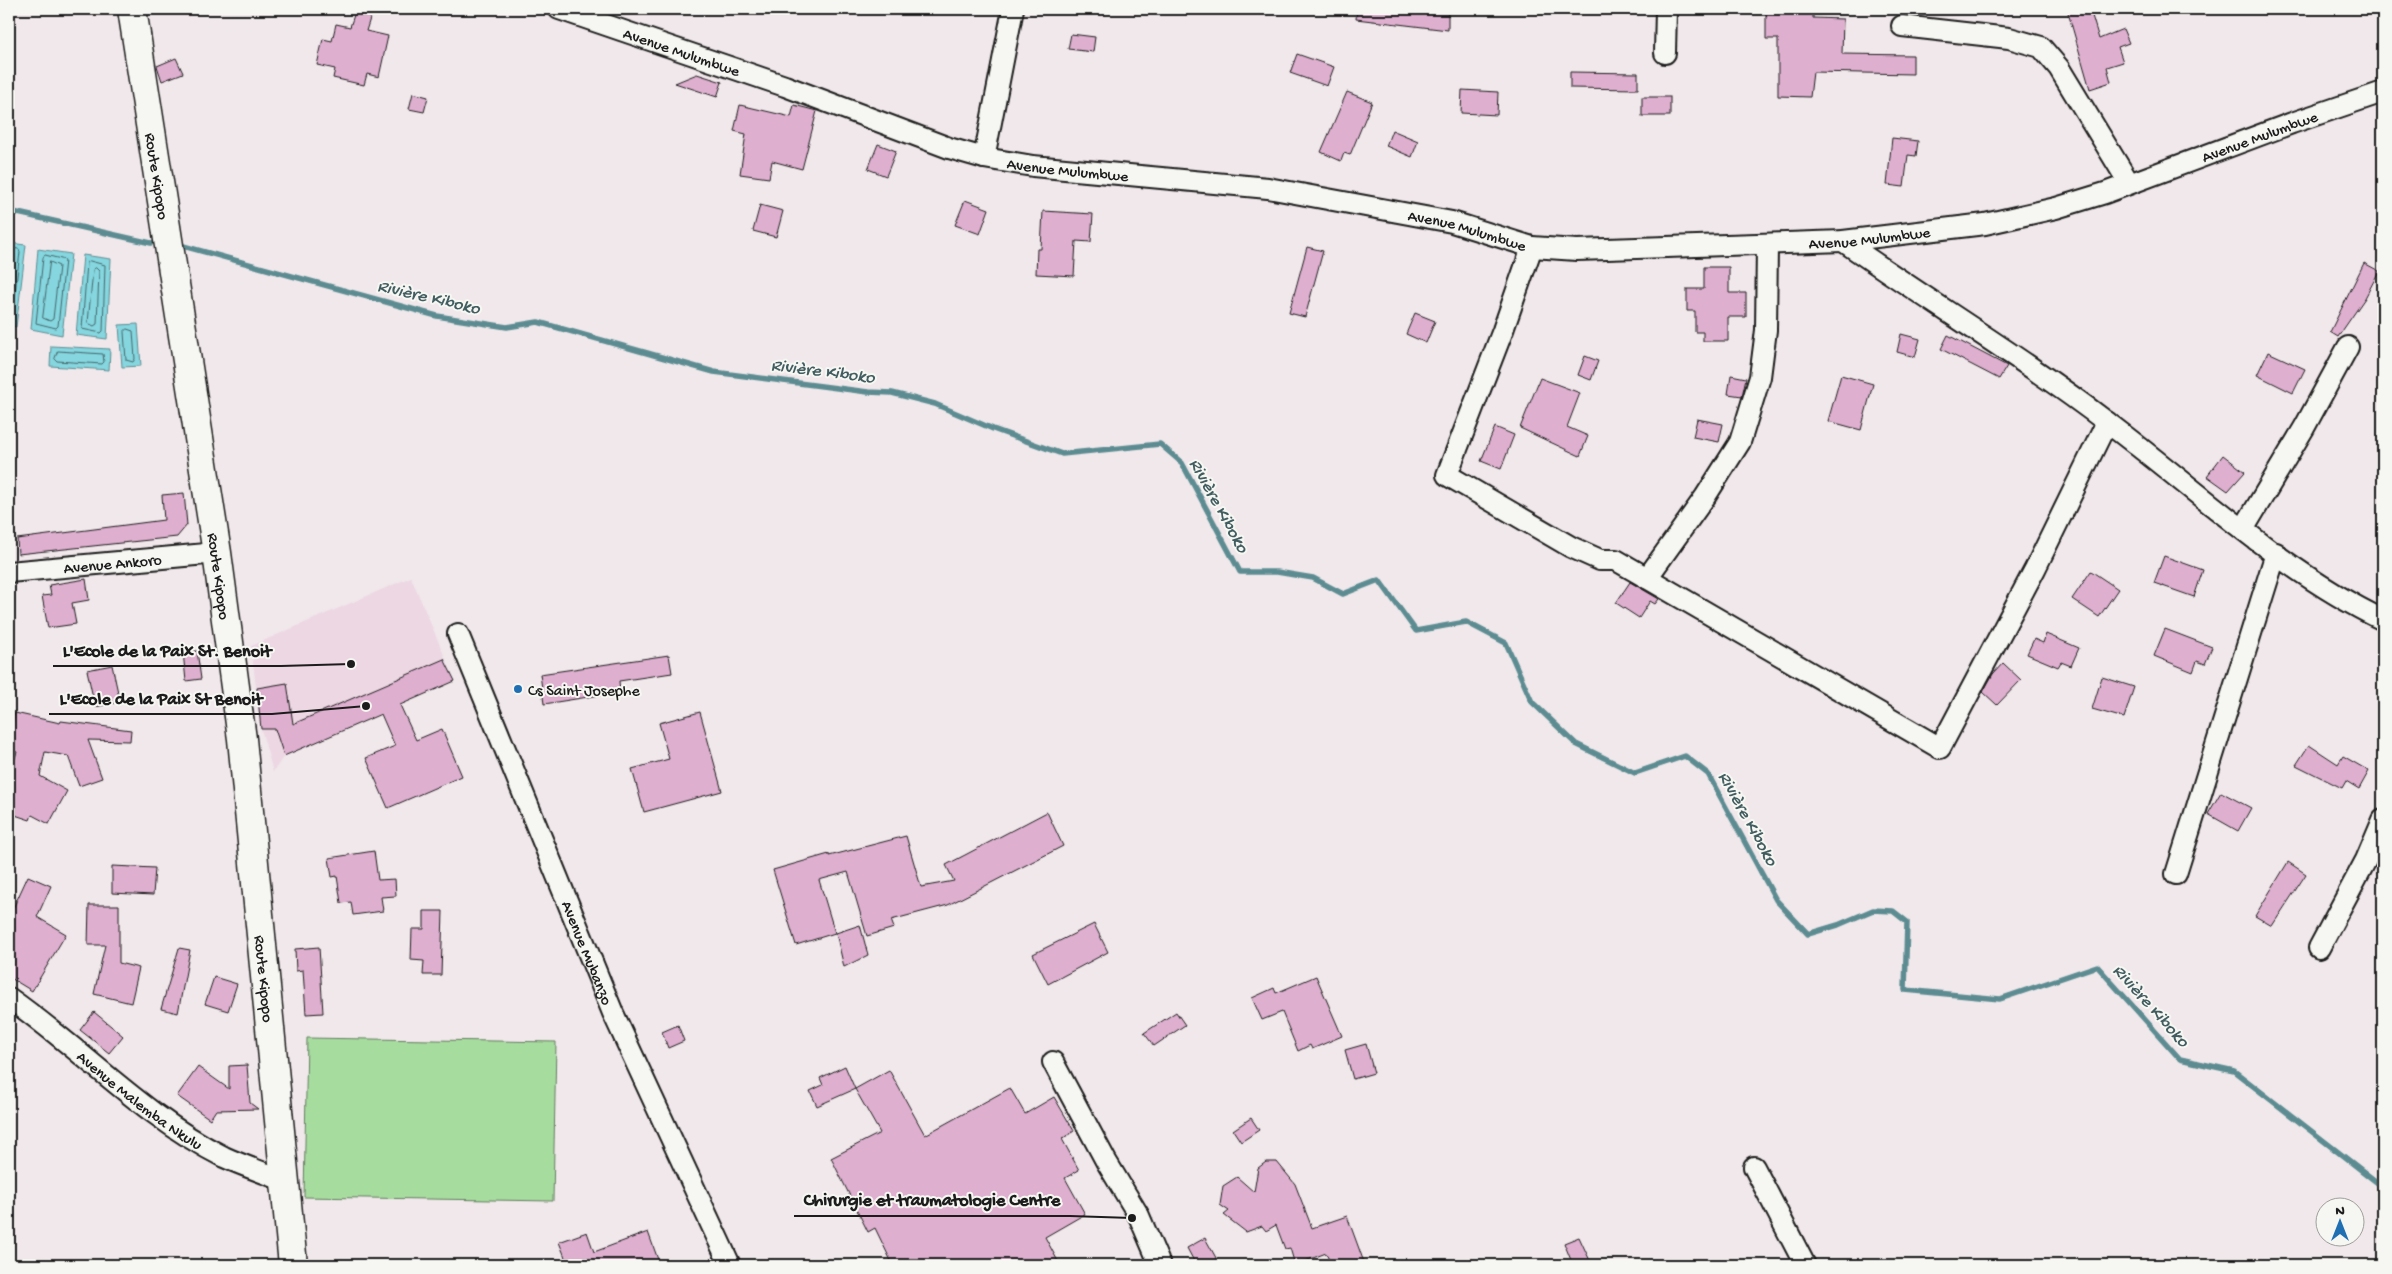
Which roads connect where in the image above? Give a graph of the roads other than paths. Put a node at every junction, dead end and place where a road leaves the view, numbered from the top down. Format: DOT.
graph roads {
  1 [pos="132,9"];
  2 [pos="559,9"];
  3 [pos="1013,9"];
  4 [pos="1666,9"];
  5 [pos="1902,26"];
  6 [pos="1665,53"];
  7 [pos="2383,92"];
  8 [pos="984,158"];
  9 [pos="2129,183"];
  10 [pos="1844,242"];
  11 [pos="1767,245"];
  12 [pos="1532,246"];
  13 [pos="2348,348"];
  14 [pos="2107,422"];
  15 [pos="2244,528"];
  16 [pos="217,553"];
  17 [pos="2276,554"];
  18 [pos="9,572"];
  19 [pos="1647,578"];
  20 [pos="2383,620"];
  21 [pos="458,634"];
  22 [pos="2383,820"];
  23 [pos="2176,874"];
  24 [pos="2319,948"];
  25 [pos="9,998"];
  26 [pos="1053,1062"];
  27 [pos="1754,1167"];
  28 [pos="285,1181"];
  29 [pos="293,1265"];
  30 [pos="730,1265"];
  31 [pos="1160,1265"];
  32 [pos="1805,1265"];
  1 -- 16 [label="main road, Route Kipopo"];
  2 -- 8 [label="street, Avenue Mulumbwe"];
  3 -- 8 [label="street"];
  4 -- 6 [label="street"];
  5 -- 9 [label="street"];
  7 -- 9 [label="street, Avenue Mulumbwe"];
  8 -- 12 [label="street, Avenue Mulumbwe"];
  9 -- 10 [label="street, Avenue Mulumbwe"];
  10 -- 11 [label="street, Avenue Mulumbwe"];
  10 -- 14 [label="street"];
  11 -- 12 [label="street, Avenue Mulumbwe"];
  11 -- 19 [label="street"];
  12 -- 19 [label="street"];
  13 -- 15 [label="street"];
  14 -- 15 [label="street"];
  14 -- 19 [label="street"];
  15 -- 17 [label="street"];
  16 -- 18 [label="street, Avenue Ankoro"];
  16 -- 28 [label="main road, Route Kipopo"];
  17 -- 20 [label="street"];
  17 -- 23 [label="street"];
  21 -- 30 [label="street, Avenue Mubanzo"];
  22 -- 24 [label="street"];
  25 -- 28 [label="street, Avenue Malemba Nkulu"];
  26 -- 31 [label="street"];
  27 -- 32 [label="street"];
  28 -- 29 [label="main road, Route Kipopo"];
}
